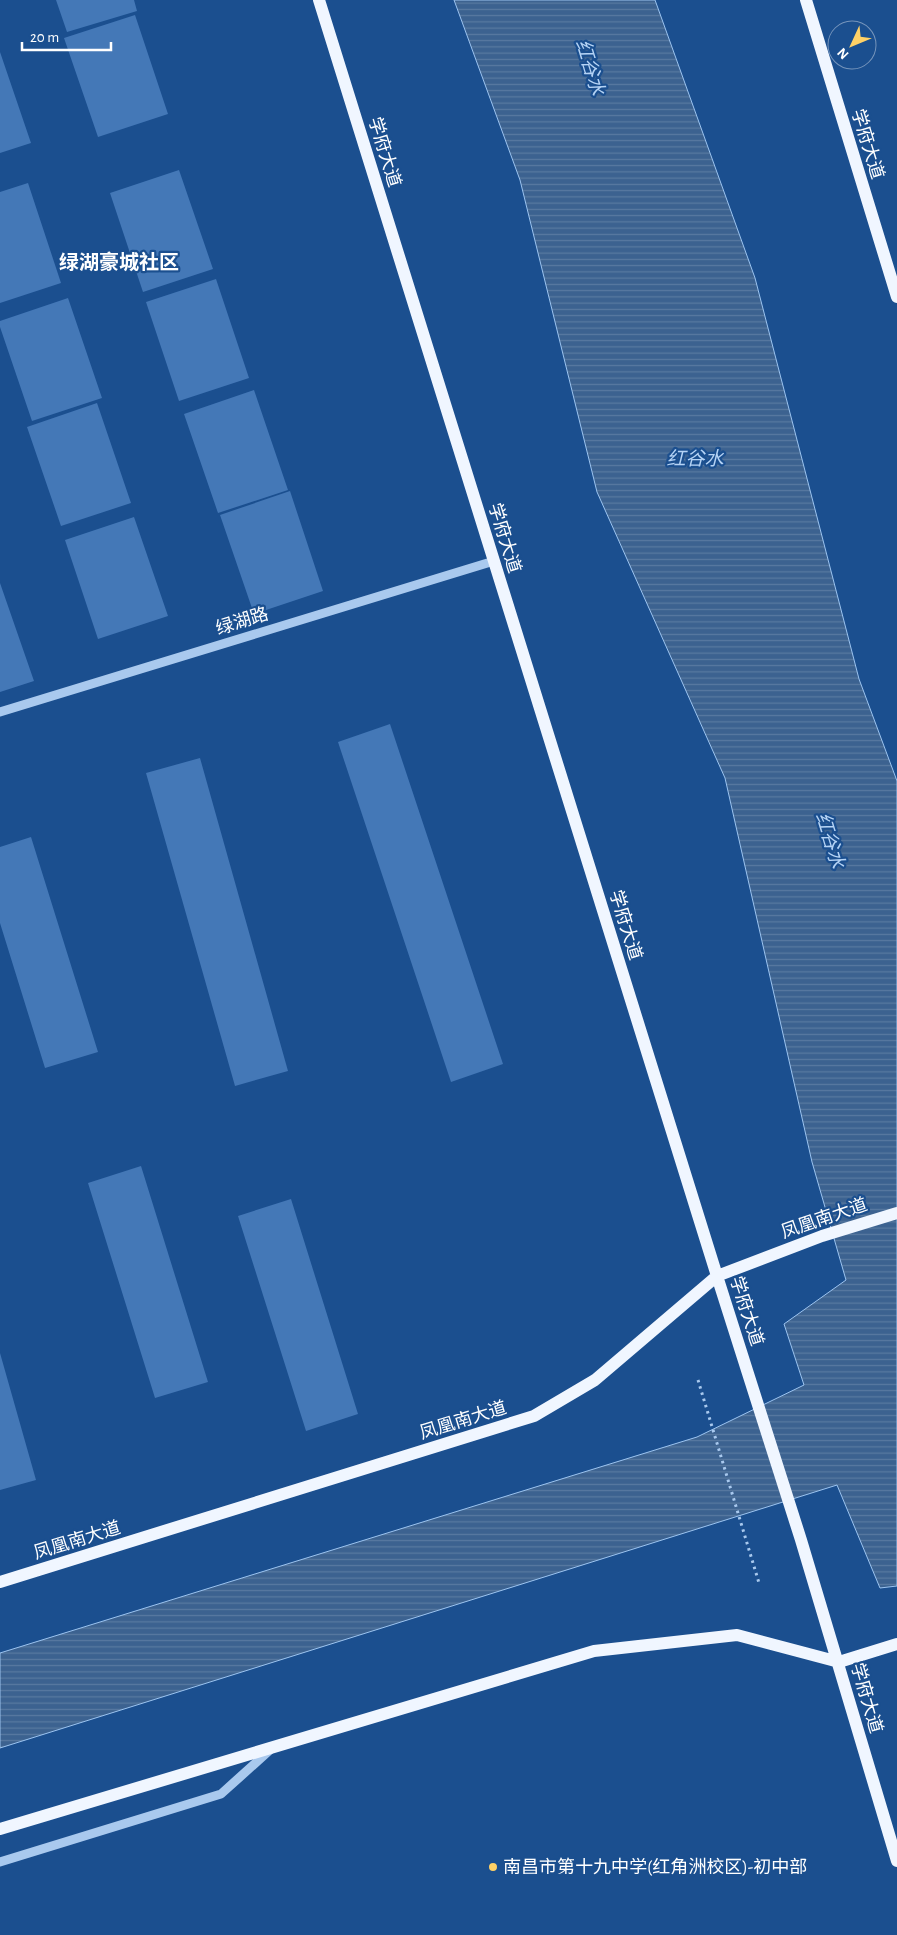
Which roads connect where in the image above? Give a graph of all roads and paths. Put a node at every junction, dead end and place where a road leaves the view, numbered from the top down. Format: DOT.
graph roads {
  1 [pos="319,0"];
  2 [pos="806,0"];
  3 [pos="897,297"];
  4 [pos="494,561"];
  5 [pos="0,712"];
  6 [pos="897,1213"];
  7 [pos="717,1276"];
  8 [pos="698,1380"];
  9 [pos="0,1582"];
  10 [pos="759,1583"];
  11 [pos="897,1644"];
  12 [pos="838,1662"];
  13 [pos="272,1747"];
  14 [pos="0,1829"];
  15 [pos="897,1861"];
  16 [pos="0,1862"];
  1 -- 4 [label="main road, 学府大道"];
  2 -- 3 [label="main road, 学府大道"];
  4 -- 5 [label="street, 绿湖路"];
  4 -- 7 [label="main road, 学府大道"];
  6 -- 7 [label="main road, 凤凰南大道"];
  7 -- 9 [label="main road, 凤凰南大道"];
  7 -- 12 [label="main road, 学府大道"];
  8 -- 10 [label="path"];
  11 -- 12 [label="main road"];
  12 -- 13 [label="main road"];
  12 -- 15 [label="main road, 学府大道"];
  13 -- 14 [label="main road"];
  13 -- 16 [label="street"];
}
